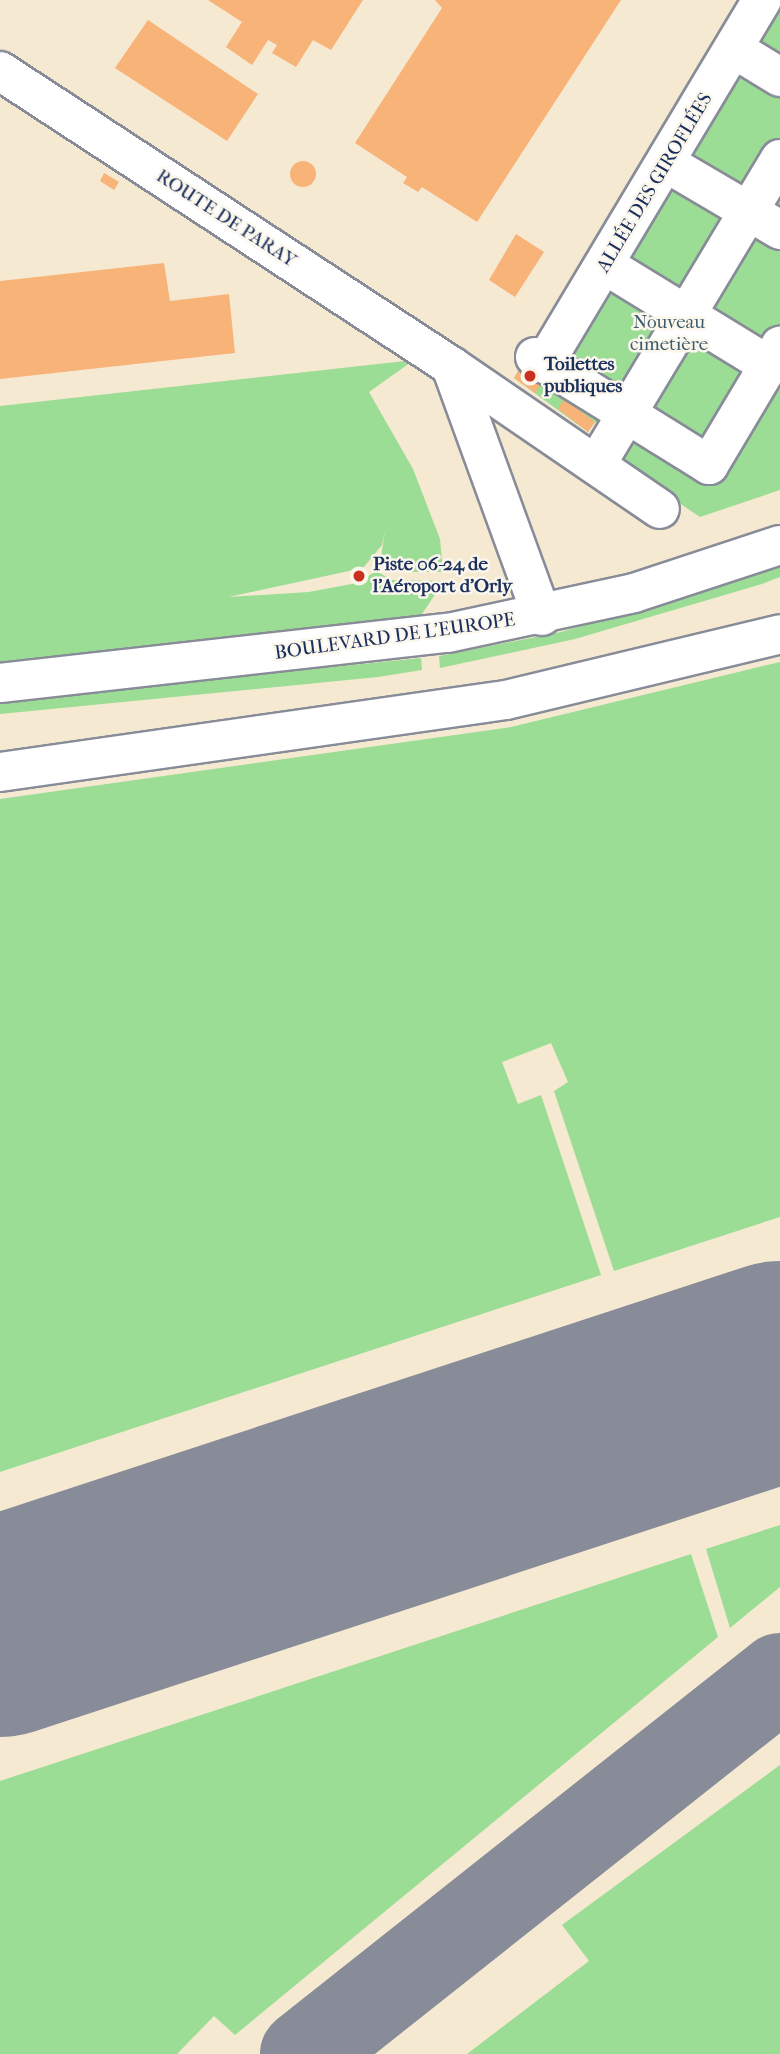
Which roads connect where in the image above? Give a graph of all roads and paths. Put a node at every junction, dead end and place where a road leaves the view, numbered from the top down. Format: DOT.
graph roads {
  1 [pos="762,0"];
  2 [pos="734,49"];
  3 [pos="0,71"];
  4 [pos="780,77"];
  5 [pos="780,159"];
  6 [pos="668,164"];
  7 [pos="764,220"];
  8 [pos="606,265"];
  9 [pos="686,315"];
  10 [pos="774,356"];
  11 [pos="451,366"];
  12 [pos="626,417"];
  13 [pos="596,465"];
  14 [pos="660,509"];
  15 [pos="780,545"];
  16 [pos="542,616"];
  17 [pos="780,634"];
  18 [pos="0,683"];
  19 [pos="0,772"];
  1 -- 2 [label="street, ALLÉE DES GIROFLÉES"];
  2 -- 4 [label="street"];
  2 -- 6 [label="street, ALLÉE DES GIROFLÉES"];
  3 -- 11 [label="street, ROUTE DE PARAY"];
  5 -- 7 [label="street"];
  6 -- 7 [label="street"];
  6 -- 8 [label="street, ALLÉE DES GIROFLÉES"];
  7 -- 9 [label="street"];
  8 -- 9 [label="street"];
  8 -- 12 [label="street, ALLÉE DES GIROFLÉES"];
  9 -- 10 [label="street"];
  9 -- 12 [label="street"];
  10 -- 12 [label="street, ALLÉE DES GIROFLÉES"];
  11 -- 13 [label="street, ROUTE DE PARAY"];
  11 -- 16 [label="street"];
  12 -- 13 [label="street"];
  13 -- 14 [label="street, ROUTE DE PARAY"];
  15 -- 16 [label="street, BOULEVARD DE L'EUROPE"];
  16 -- 18 [label="street, BOULEVARD DE L'EUROPE"];
  17 -- 19 [label="street"];
}
